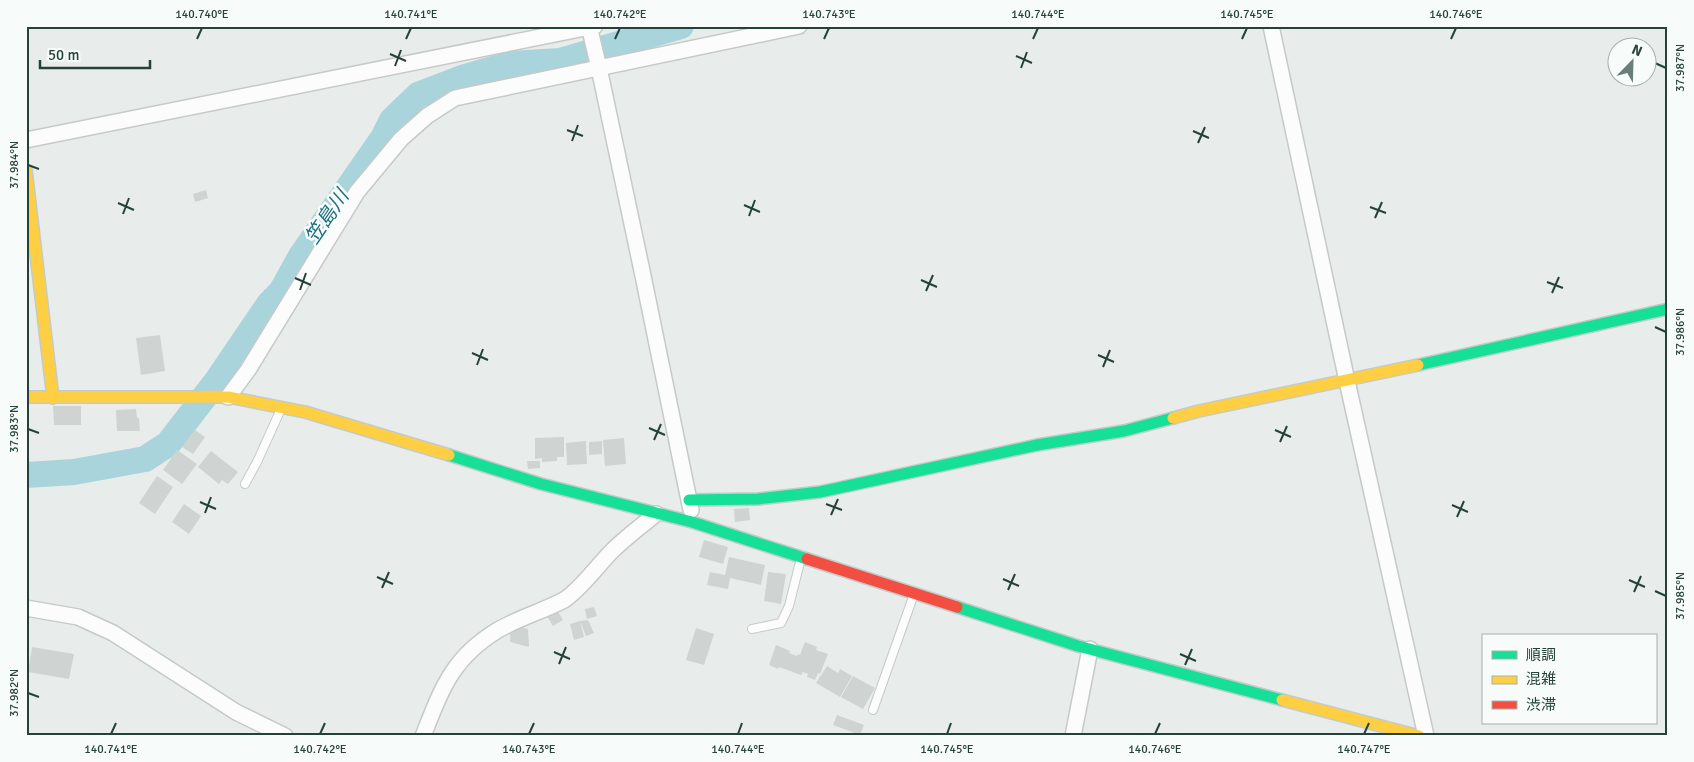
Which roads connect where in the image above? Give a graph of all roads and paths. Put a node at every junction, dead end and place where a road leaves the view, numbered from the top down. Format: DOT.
graph roads {
  1 [pos="799,26"];
  2 [pos="1271,26"];
  3 [pos="591,27"];
  4 [pos="599,68"];
  5 [pos="26,140"];
  6 [pos="26,170"];
  7 [pos="1668,309"];
  8 [pos="1347,382"];
  9 [pos="26,397"];
  10 [pos="228,397"];
  11 [pos="52,398"];
  12 [pos="282,408"];
  13 [pos="245,484"];
  14 [pos="689,500"];
  15 [pos="656,514"];
  16 [pos="692,522"];
  17 [pos="801,556"];
  18 [pos="914,593"];
  19 [pos="26,608"];
  20 [pos="752,629"];
  21 [pos="1090,649"];
  22 [pos="873,710"];
  23 [pos="285,736"];
  24 [pos="423,736"];
  25 [pos="1073,736"];
  26 [pos="1419,736"];
  27 [pos="1426,736"];
  1 -- 4 [label="street"];
  2 -- 8 [label="street"];
  3 -- 4 [label="street"];
  3 -- 5 [label="street"];
  4 -- 10 [label="street"];
  4 -- 14 [label="street"];
  6 -- 11 [label="street"];
  7 -- 8 [label="street"];
  8 -- 14 [label="street"];
  8 -- 27 [label="street"];
  9 -- 11 [label="street"];
  10 -- 11 [label="street"];
  10 -- 12 [label="street"];
  12 -- 13 [label="lane"];
  12 -- 15 [label="street"];
  14 -- 16 [label="street"];
  15 -- 16 [label="street"];
  15 -- 24 [label="street"];
  16 -- 17 [label="street"];
  17 -- 18 [label="street"];
  17 -- 20 [label="lane"];
  18 -- 21 [label="street"];
  18 -- 22 [label="lane"];
  19 -- 23 [label="street"];
  21 -- 25 [label="street"];
  21 -- 26 [label="street"];
}
